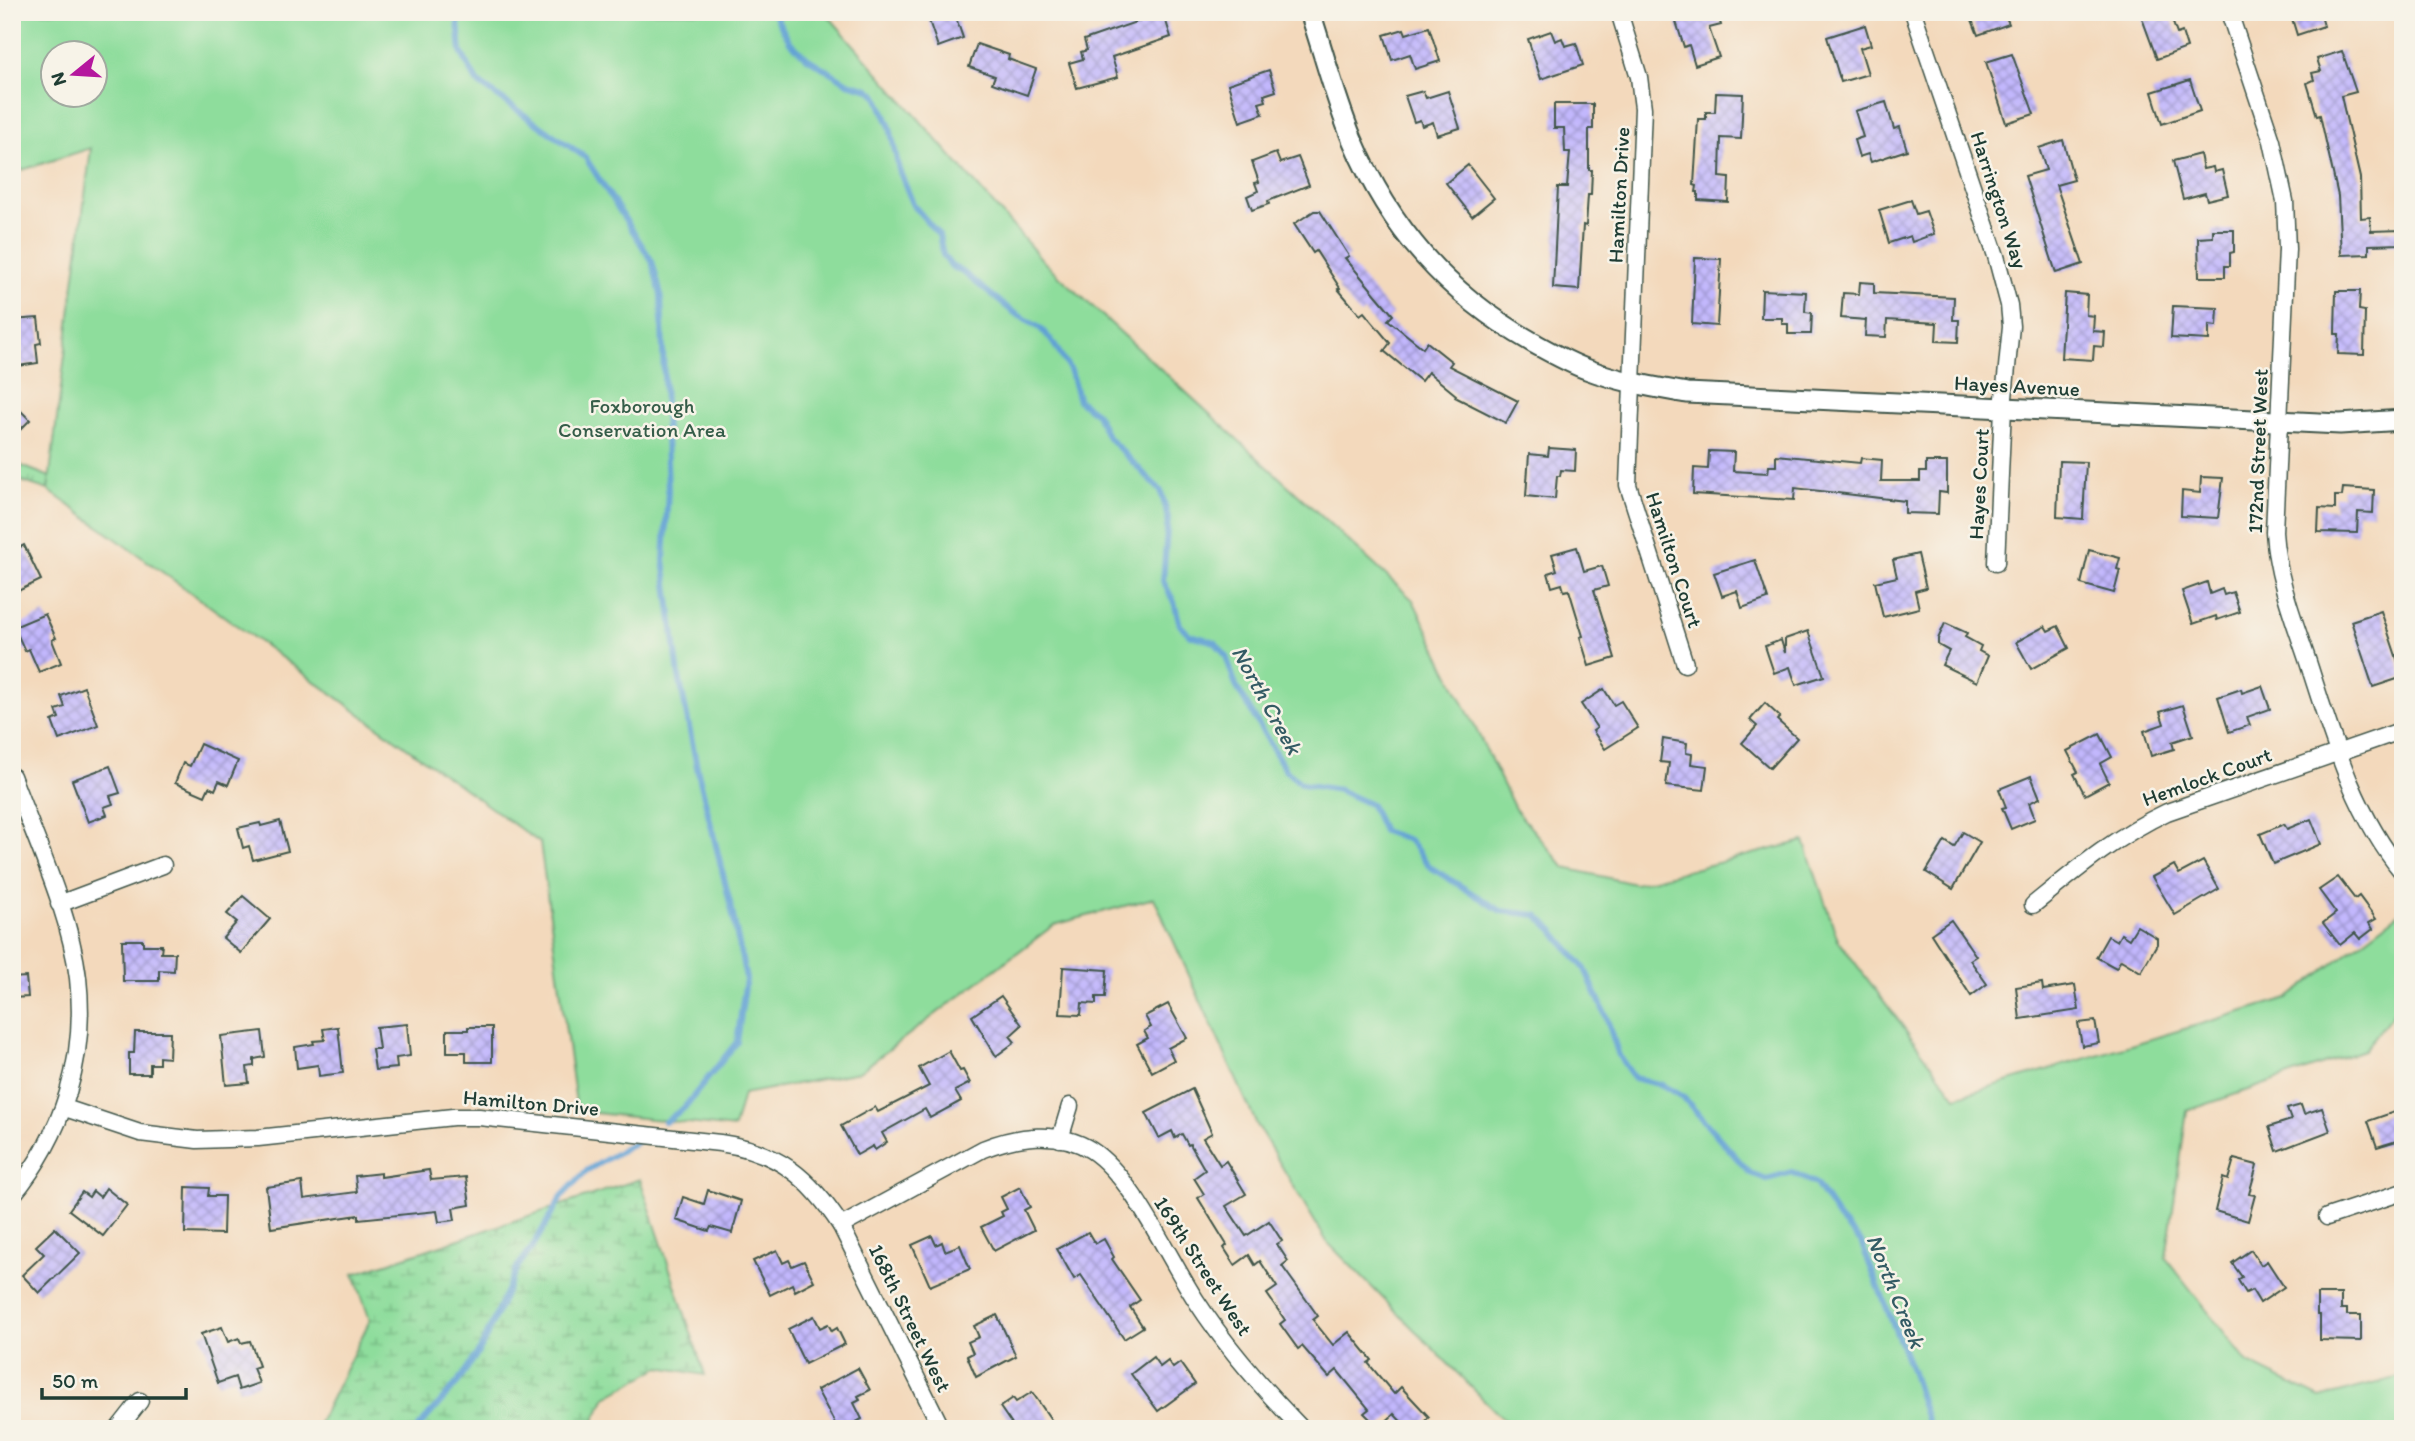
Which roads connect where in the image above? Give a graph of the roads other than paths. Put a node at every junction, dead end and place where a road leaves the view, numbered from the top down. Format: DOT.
graph roads {
  1 [pos="1310,12"];
  2 [pos="1619,12"];
  3 [pos="1913,12"];
  4 [pos="2229,12"];
  5 [pos="1630,383"];
  6 [pos="2003,408"];
  7 [pos="2403,420"];
  8 [pos="2279,422"];
  9 [pos="1996,563"];
  10 [pos="1685,664"];
  11 [pos="2403,730"];
  12 [pos="2337,752"];
  13 [pos="12,776"];
  14 [pos="163,865"];
  15 [pos="2403,873"];
  16 [pos="60,904"];
  17 [pos="2033,905"];
  18 [pos="1070,1106"];
  19 [pos="65,1108"];
  20 [pos="1060,1139"];
  21 [pos="2403,1192"];
  22 [pos="12,1196"];
  23 [pos="2327,1217"];
  24 [pos="841,1226"];
  25 [pos="140,1401"];
  26 [pos="118,1429"];
  27 [pos="942,1429"];
  28 [pos="1302,1429"];
  1 -- 5 [label="street, Hayes Avenue"];
  2 -- 5 [label="street, Hamilton Drive"];
  3 -- 6 [label="street, Harrington Way"];
  4 -- 8 [label="street, 172nd Street West"];
  5 -- 6 [label="street, Hayes Avenue"];
  5 -- 10 [label="street, Hamilton Court"];
  6 -- 8 [label="street, Hayes Avenue"];
  6 -- 9 [label="street, Hayes Court"];
  7 -- 8 [label="street, Hayes Avenue"];
  8 -- 12 [label="street, 172nd Street West"];
  11 -- 12 [label="street, Hemlock Court"];
  12 -- 15 [label="street, 172nd Street West"];
  12 -- 17 [label="street, Hemlock Court"];
  13 -- 16 [label="street"];
  14 -- 16 [label="street"];
  16 -- 19 [label="street"];
  18 -- 20 [label="street"];
  19 -- 22 [label="street"];
  19 -- 24 [label="street, Hamilton Drive"];
  20 -- 24 [label="street, 169th Street West"];
  20 -- 28 [label="street, 169th Street West"];
  21 -- 23 [label="street"];
  24 -- 27 [label="street, 168th Street West"];
  25 -- 26 [label="street"];
}
